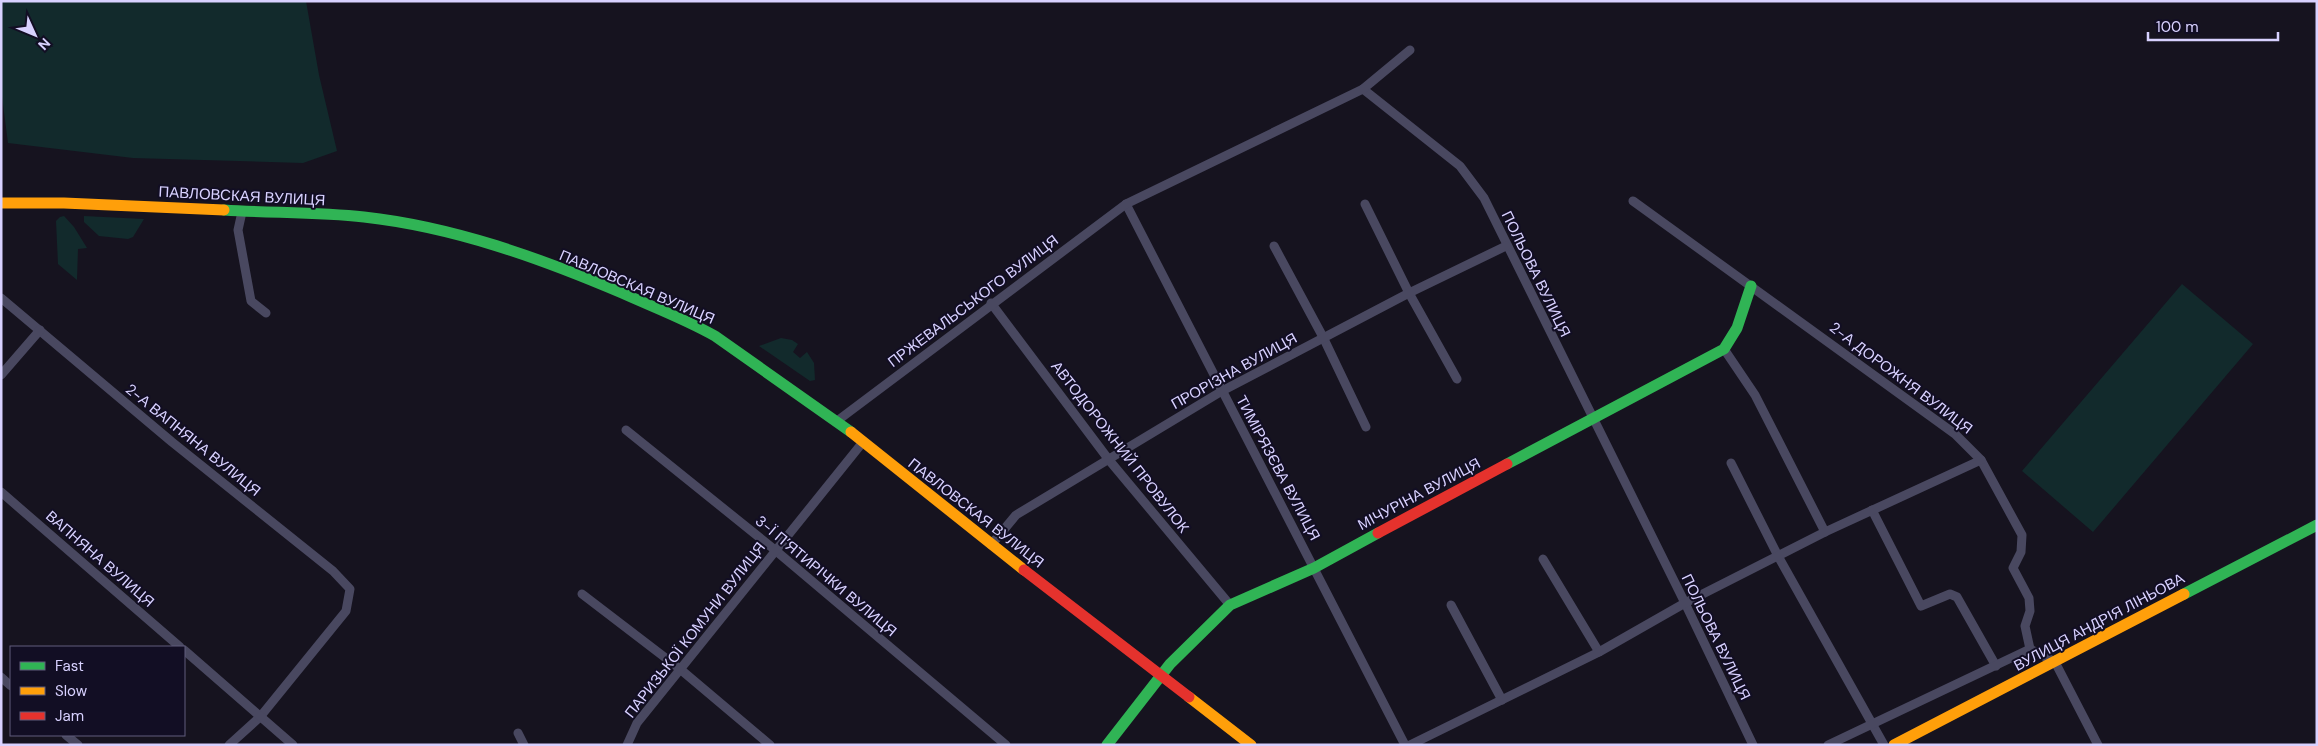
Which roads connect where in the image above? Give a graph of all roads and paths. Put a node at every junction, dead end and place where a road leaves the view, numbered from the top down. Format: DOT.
graph roads {
  1 [pos="1410,50"];
  2 [pos="1363,89"];
  3 [pos="1633,201"];
  4 [pos="1,203"];
  5 [pos="1126,204"];
  6 [pos="1365,204"];
  7 [pos="242,212"];
  8 [pos="1274,246"];
  9 [pos="1506,246"];
  10 [pos="1751,286"];
  11 [pos="1409,293"];
  12 [pos="1,298"];
  13 [pos="991,304"];
  14 [pos="266,313"];
  15 [pos="40,330"];
  16 [pos="1323,337"];
  17 [pos="1724,349"];
  18 [pos="1,375"];
  19 [pos="1458,379"];
  20 [pos="1222,390"];
  21 [pos="1593,417"];
  22 [pos="837,421"];
  23 [pos="1366,427"];
  24 [pos="626,430"];
  25 [pos="863,442"];
  26 [pos="1109,460"];
  27 [pos="1981,460"];
  28 [pos="1731,463"];
  29 [pos="1,492"];
  30 [pos="1872,510"];
  31 [pos="2317,525"];
  32 [pos="1825,532"];
  33 [pos="991,545"];
  34 [pos="775,550"];
  35 [pos="1778,556"];
  36 [pos="1543,559"];
  37 [pos="1314,568"];
  38 [pos="582,594"];
  39 [pos="1685,603"];
  40 [pos="1230,605"];
  41 [pos="1451,605"];
  42 [pos="179,646"];
  43 [pos="2030,649"];
  44 [pos="185,651"];
  45 [pos="1599,652"];
  46 [pos="2055,662"];
  47 [pos="1996,666"];
  48 [pos="680,669"];
  49 [pos="1160,677"];
  50 [pos="1502,700"];
  51 [pos="260,717"];
  52 [pos="637,723"];
  53 [pos="1872,723"];
  54 [pos="518,733"];
  55 [pos="67,736"];
  56 [pos="78,745"];
  57 [pos="228,745"];
  58 [pos="293,745"];
  59 [pos="524,745"];
  60 [pos="627,745"];
  61 [pos="634,745"];
  62 [pos="770,745"];
  63 [pos="1006,745"];
  64 [pos="1107,745"];
  65 [pos="1251,745"];
  66 [pos="1405,745"];
  67 [pos="1410,745"];
  68 [pos="1753,745"];
  69 [pos="1828,745"];
  70 [pos="1884,745"];
  71 [pos="1894,745"];
  72 [pos="2098,745"];
  1 -- 2 [label="street"];
  2 -- 5 [label="street"];
  2 -- 9 [label="street, ПОЛЬОВА ВУЛИЦЯ"];
  3 -- 10 [label="street, 2-А ДОРОЖНЯ ВУЛИЦЯ"];
  4 -- 7 [label="main road, ПАВЛОВСКАЯ ВУЛИЦЯ"];
  5 -- 13 [label="street, ПРЖЕВАЛЬСЬКОГО ВУЛИЦЯ"];
  5 -- 20 [label="street, ТИМІРЯЗЄВА ВУЛИЦЯ"];
  6 -- 11 [label="street"];
  7 -- 14 [label="street"];
  7 -- 22 [label="main road, ПАВЛОВСКАЯ ВУЛИЦЯ"];
  8 -- 16 [label="street"];
  9 -- 11 [label="street, ПРОРІЗНА ВУЛИЦЯ"];
  9 -- 21 [label="street, ПОЛЬОВА ВУЛИЦЯ"];
  10 -- 17 [label="main road"];
  10 -- 27 [label="street, 2-А ДОРОЖНЯ ВУЛИЦЯ"];
  11 -- 16 [label="street, ПРОРІЗНА ВУЛИЦЯ"];
  11 -- 19 [label="street"];
  12 -- 15 [label="street, 2-А ВАПНЯНА ВУЛИЦЯ"];
  13 -- 22 [label="street, ПРЖЕВАЛЬСЬКОГО ВУЛИЦЯ"];
  13 -- 26 [label="street, АВТОДОРОЖНИЙ ПРОВУЛОК"];
  15 -- 18 [label="street"];
  15 -- 51 [label="street, 2-А ВАПНЯНА ВУЛИЦЯ"];
  16 -- 20 [label="street, ПРОРІЗНА ВУЛИЦЯ"];
  16 -- 23 [label="street"];
  17 -- 21 [label="main road, МІЧУРІНА ВУЛИЦЯ"];
  17 -- 32 [label="street"];
  20 -- 26 [label="street, ПРОРІЗНА ВУЛИЦЯ"];
  20 -- 37 [label="street, ТИМІРЯЗЄВА ВУЛИЦЯ"];
  21 -- 37 [label="main road, МІЧУРІНА ВУЛИЦЯ"];
  21 -- 39 [label="street, ПОЛЬОВА ВУЛИЦЯ"];
  22 -- 25 [label="main road, ПАВЛОВСКАЯ ВУЛИЦЯ"];
  24 -- 34 [label="street, 3-Ї П’ЯТИРІЧКИ ВУЛИЦЯ"];
  25 -- 33 [label="main road, ПАВЛОВСКАЯ ВУЛИЦЯ"];
  25 -- 34 [label="street, ПАРИЗЬКОЇ КОМУНИ ВУЛИЦЯ"];
  26 -- 33 [label="street, ПРОРІЗНА ВУЛИЦЯ"];
  26 -- 40 [label="street, АВТОДОРОЖНИЙ ПРОВУЛОК"];
  27 -- 30 [label="street"];
  27 -- 43 [label="street, 2-А ДОРОЖНЯ ВУЛИЦЯ"];
  28 -- 35 [label="street"];
  29 -- 42 [label="street, ВАПНЯНА ВУЛИЦЯ"];
  30 -- 32 [label="street"];
  30 -- 47 [label="street"];
  31 -- 46 [label="main road, ВУЛИЦЯ АНДРІЯ ЛІНЬОВА"];
  32 -- 35 [label="street"];
  33 -- 49 [label="main road, ПАВЛОВСКАЯ ВУЛИЦЯ"];
  34 -- 48 [label="street, ПАРИЗЬКОЇ КОМУНИ ВУЛИЦЯ"];
  34 -- 63 [label="street, 3-Ї П’ЯТИРІЧКИ ВУЛИЦЯ"];
  35 -- 39 [label="street"];
  35 -- 53 [label="street"];
  36 -- 45 [label="street"];
  37 -- 40 [label="main road, МІЧУРІНА ВУЛИЦЯ"];
  37 -- 66 [label="street, ТИМІРЯЗЄВА ВУЛИЦЯ"];
  38 -- 48 [label="street"];
  39 -- 45 [label="street"];
  39 -- 68 [label="street, ПОЛЬОВА ВУЛИЦЯ"];
  40 -- 49 [label="main road, МІЧУРІНА ВУЛИЦЯ"];
  41 -- 50 [label="street"];
  43 -- 46 [label="street"];
  43 -- 47 [label="street"];
  44 -- 51 [label="street"];
  45 -- 50 [label="street"];
  46 -- 71 [label="main road, ВУЛИЦЯ АНДРІЯ ЛІНЬОВА"];
  46 -- 72 [label="street"];
  47 -- 53 [label="street"];
  48 -- 52 [label="street, ПАРИЗЬКОЇ КОМУНИ ВУЛИЦЯ"];
  48 -- 62 [label="street"];
  49 -- 64 [label="main road, МІЧУРІНА ВУЛИЦЯ"];
  49 -- 65 [label="main road, ПАВЛОВСКАЯ ВУЛИЦЯ"];
  50 -- 67 [label="street"];
  51 -- 57 [label="street"];
  51 -- 58 [label="street"];
  52 -- 60 [label="street, ПАРИЗЬКОЇ КОМУНИ ВУЛИЦЯ"];
  52 -- 61 [label="street"];
  53 -- 69 [label="street"];
  53 -- 70 [label="street"];
  54 -- 59 [label="street"];
  55 -- 56 [label="street"];
}
